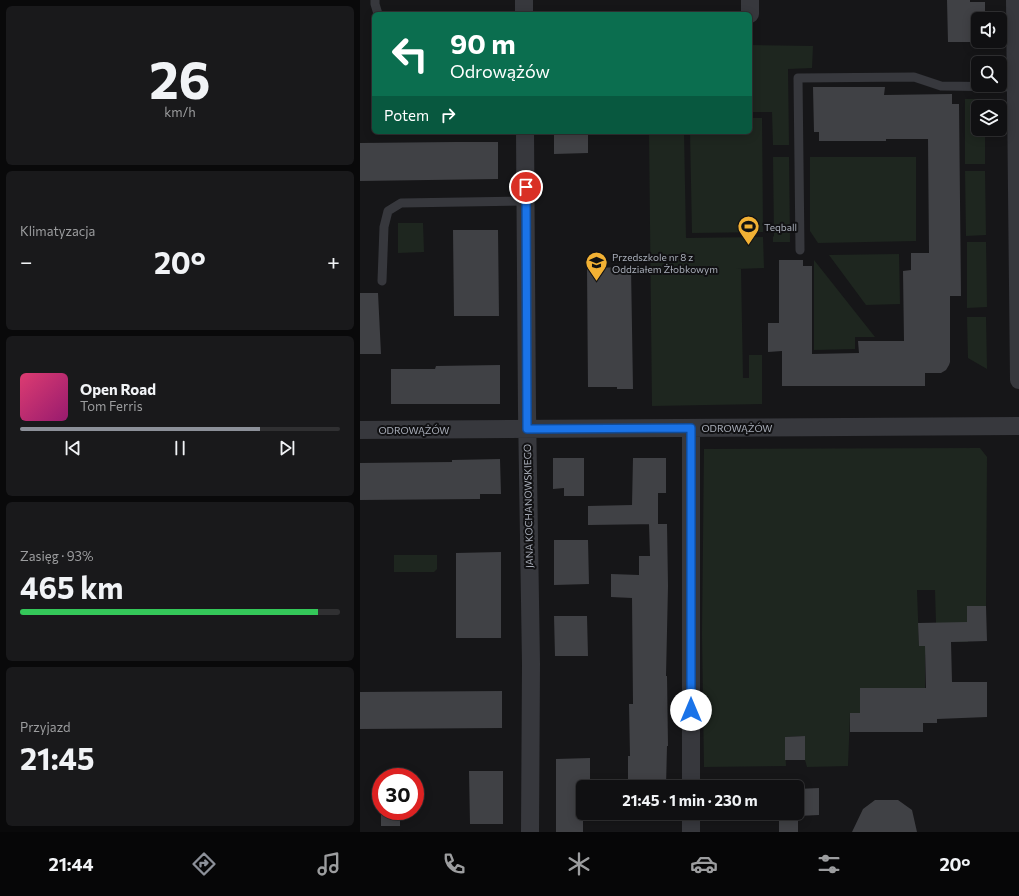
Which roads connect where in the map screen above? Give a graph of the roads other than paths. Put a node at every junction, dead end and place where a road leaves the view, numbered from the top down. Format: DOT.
graph roads {
  1 [pos="375,0"];
  2 [pos="524,0"];
  3 [pos="750,0"];
  4 [pos="1015,0"];
  5 [pos="377,12"];
  6 [pos="524,12"];
  7 [pos="750,12"];
  8 [pos="1016,87"];
  9 [pos="525,134"];
  10 [pos="526,201"];
  11 [pos="800,250"];
  12 [pos="382,281"];
  13 [pos="1019,380"];
  14 [pos="1019,426"];
  15 [pos="691,428"];
  16 [pos="527,429"];
  17 [pos="360,430"];
  18 [pos="691,780"];
  19 [pos="691,820"];
  20 [pos="530,832"];
  21 [pos="691,832"];
  1 -- 5 [label="lane"];
  2 -- 6 [label="street"];
  3 -- 7 [label="street"];
  4 -- 8 [label="street"];
  8 -- 11 [label="lane"];
  8 -- 13 [label="street"];
  9 -- 10 [label="street, JANA KOCHANOWSKIEGO"];
  10 -- 12 [label="lane"];
  10 -- 16 [label="street, JANA KOCHANOWSKIEGO"];
  14 -- 15 [label="street, ODROWĄŻÓW"];
  15 -- 16 [label="street, ODROWĄŻÓW"];
  15 -- 18 [label="street"];
  16 -- 17 [label="street, ODROWĄŻÓW"];
  16 -- 20 [label="street, JANA KOCHANOWSKIEGO"];
  19 -- 21 [label="street"];
}
